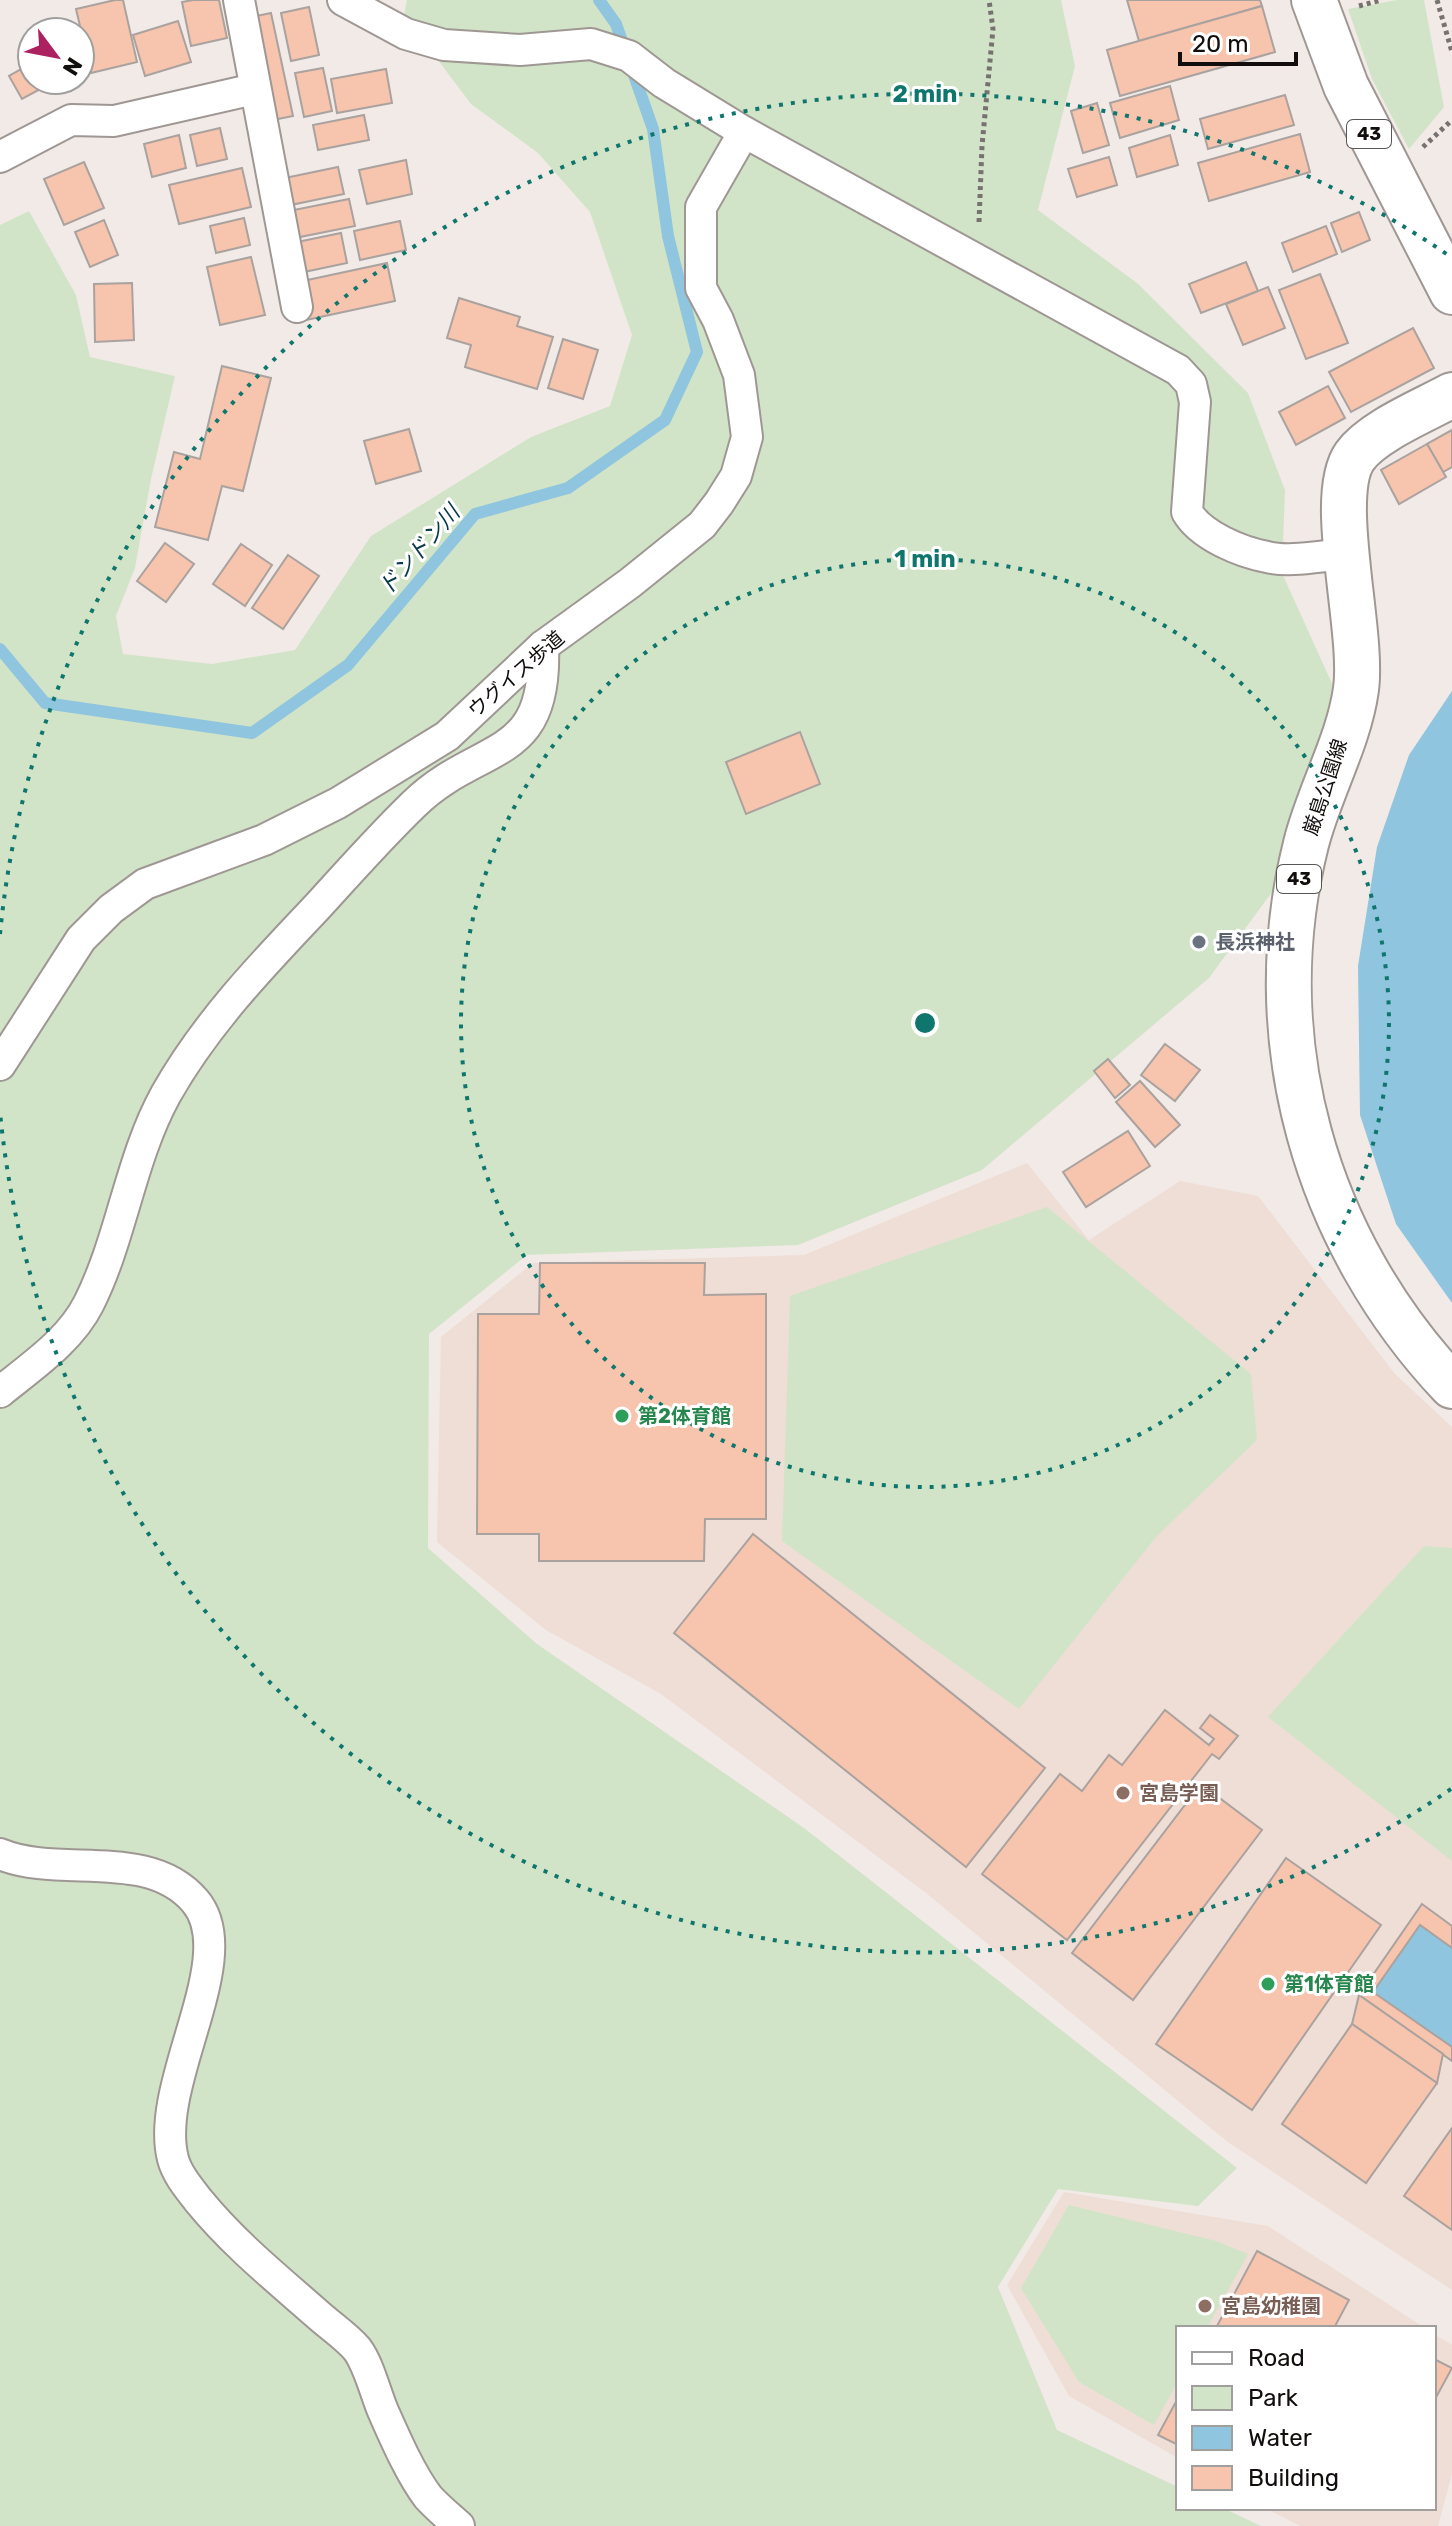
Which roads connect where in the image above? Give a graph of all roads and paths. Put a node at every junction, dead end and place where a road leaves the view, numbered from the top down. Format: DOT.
graph roads {
  1 [pos="239,0"];
  2 [pos="343,0"];
  3 [pos="989,0"];
  4 [pos="1381,0"];
  5 [pos="1437,0"];
  6 [pos="1331,4"];
  7 [pos="1452,52"];
  8 [pos="254,89"];
  9 [pos="1452,120"];
  10 [pos="744,132"];
  11 [pos="1413,156"];
  12 [pos="0,157"];
  13 [pos="978,263"];
  14 [pos="1452,292"];
  15 [pos="297,307"];
  16 [pos="1452,395"];
  17 [pos="1349,554"];
  18 [pos="543,646"];
  19 [pos="0,1065"];
  20 [pos="1452,1386"];
  21 [pos="0,1392"];
  22 [pos="0,1854"];
  23 [pos="459,2526"];
  1 -- 8 [label="street"];
  2 -- 10 [label="street"];
  3 -- 13 [label="path"];
  4 -- 6 [label="path"];
  5 -- 7 [label="path"];
  6 -- 14 [label="main road, 43"];
  8 -- 12 [label="street"];
  8 -- 15 [label="street"];
  9 -- 11 [label="path"];
  10 -- 13 [label="street"];
  10 -- 18 [label="street, ウグイス歩道"];
  13 -- 17 [label="street"];
  16 -- 17 [label="main road, 厳島公園線 / 43"];
  17 -- 20 [label="main road, 厳島公園線 / 43"];
  18 -- 19 [label="street, ウグイス歩道"];
  18 -- 21 [label="street"];
  22 -- 23 [label="street"];
}
